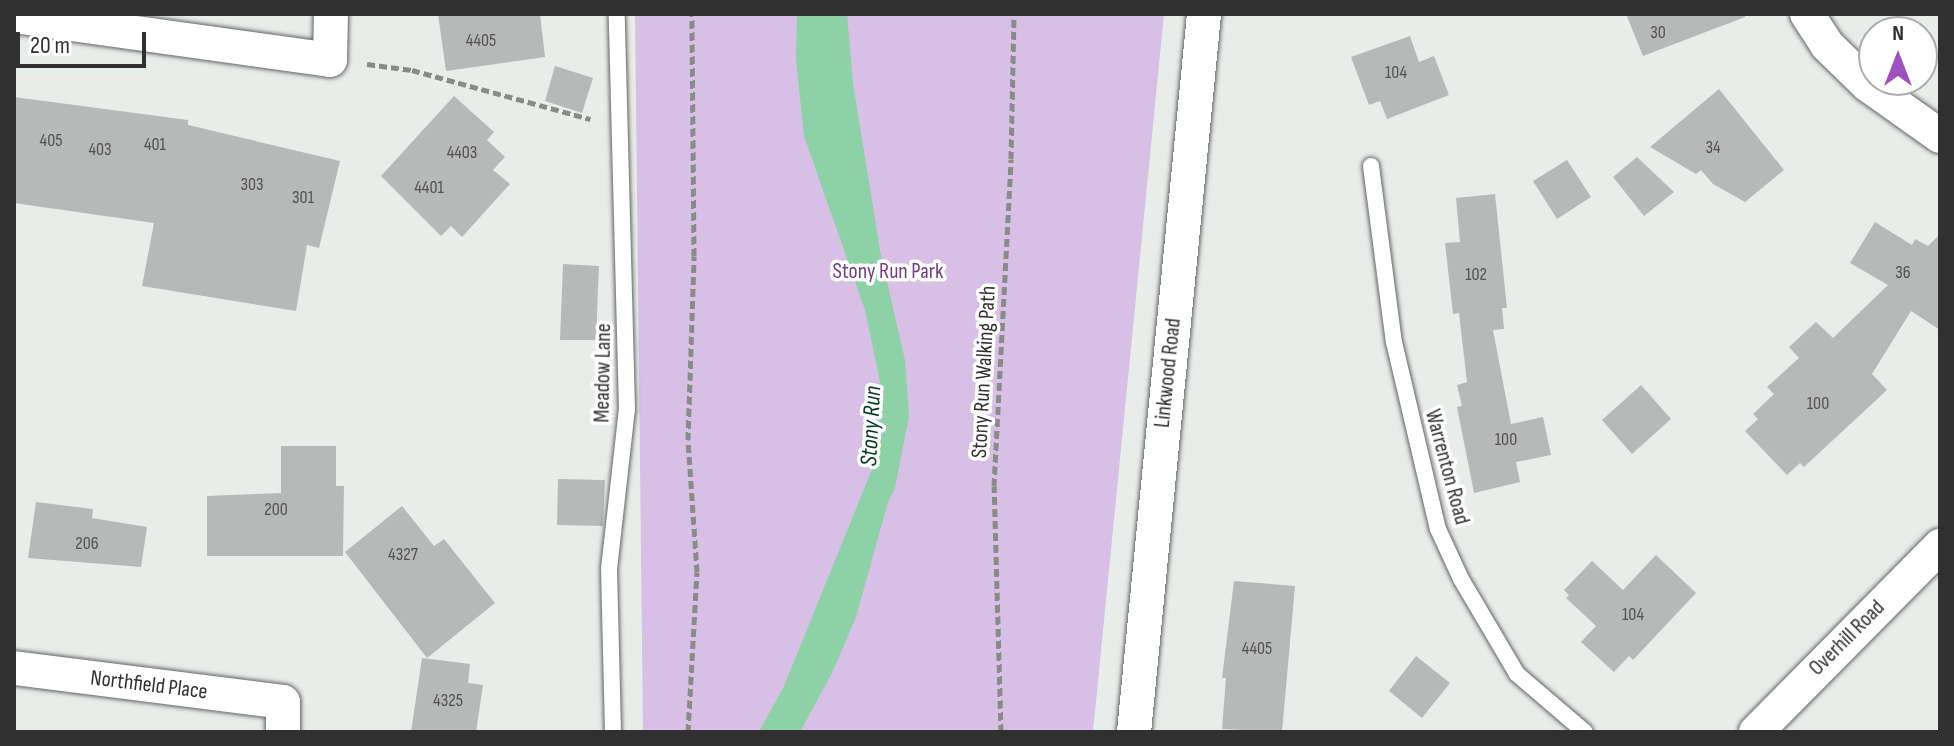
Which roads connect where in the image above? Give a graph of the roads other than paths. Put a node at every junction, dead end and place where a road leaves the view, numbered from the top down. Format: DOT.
graph roads {
  1 [pos="331,14"];
  2 [pos="617,14"];
  3 [pos="1204,14"];
  4 [pos="1807,14"];
  5 [pos="25,16"];
  6 [pos="1940,136"];
  7 [pos="1371,166"];
  8 [pos="1940,546"];
  9 [pos="14,668"];
  10 [pos="283,717"];
  11 [pos="613,732"];
  12 [pos="1134,732"];
  13 [pos="1585,732"];
  14 [pos="1756,732"];
  1 -- 5 [label="street"];
  2 -- 11 [label="lane, Meadow Lane"];
  3 -- 12 [label="street, Linkwood Road"];
  4 -- 6 [label="street"];
  7 -- 13 [label="lane, Warrenton Road"];
  8 -- 14 [label="street, Overhill Road"];
  9 -- 10 [label="street, Northfield Place"];
}
